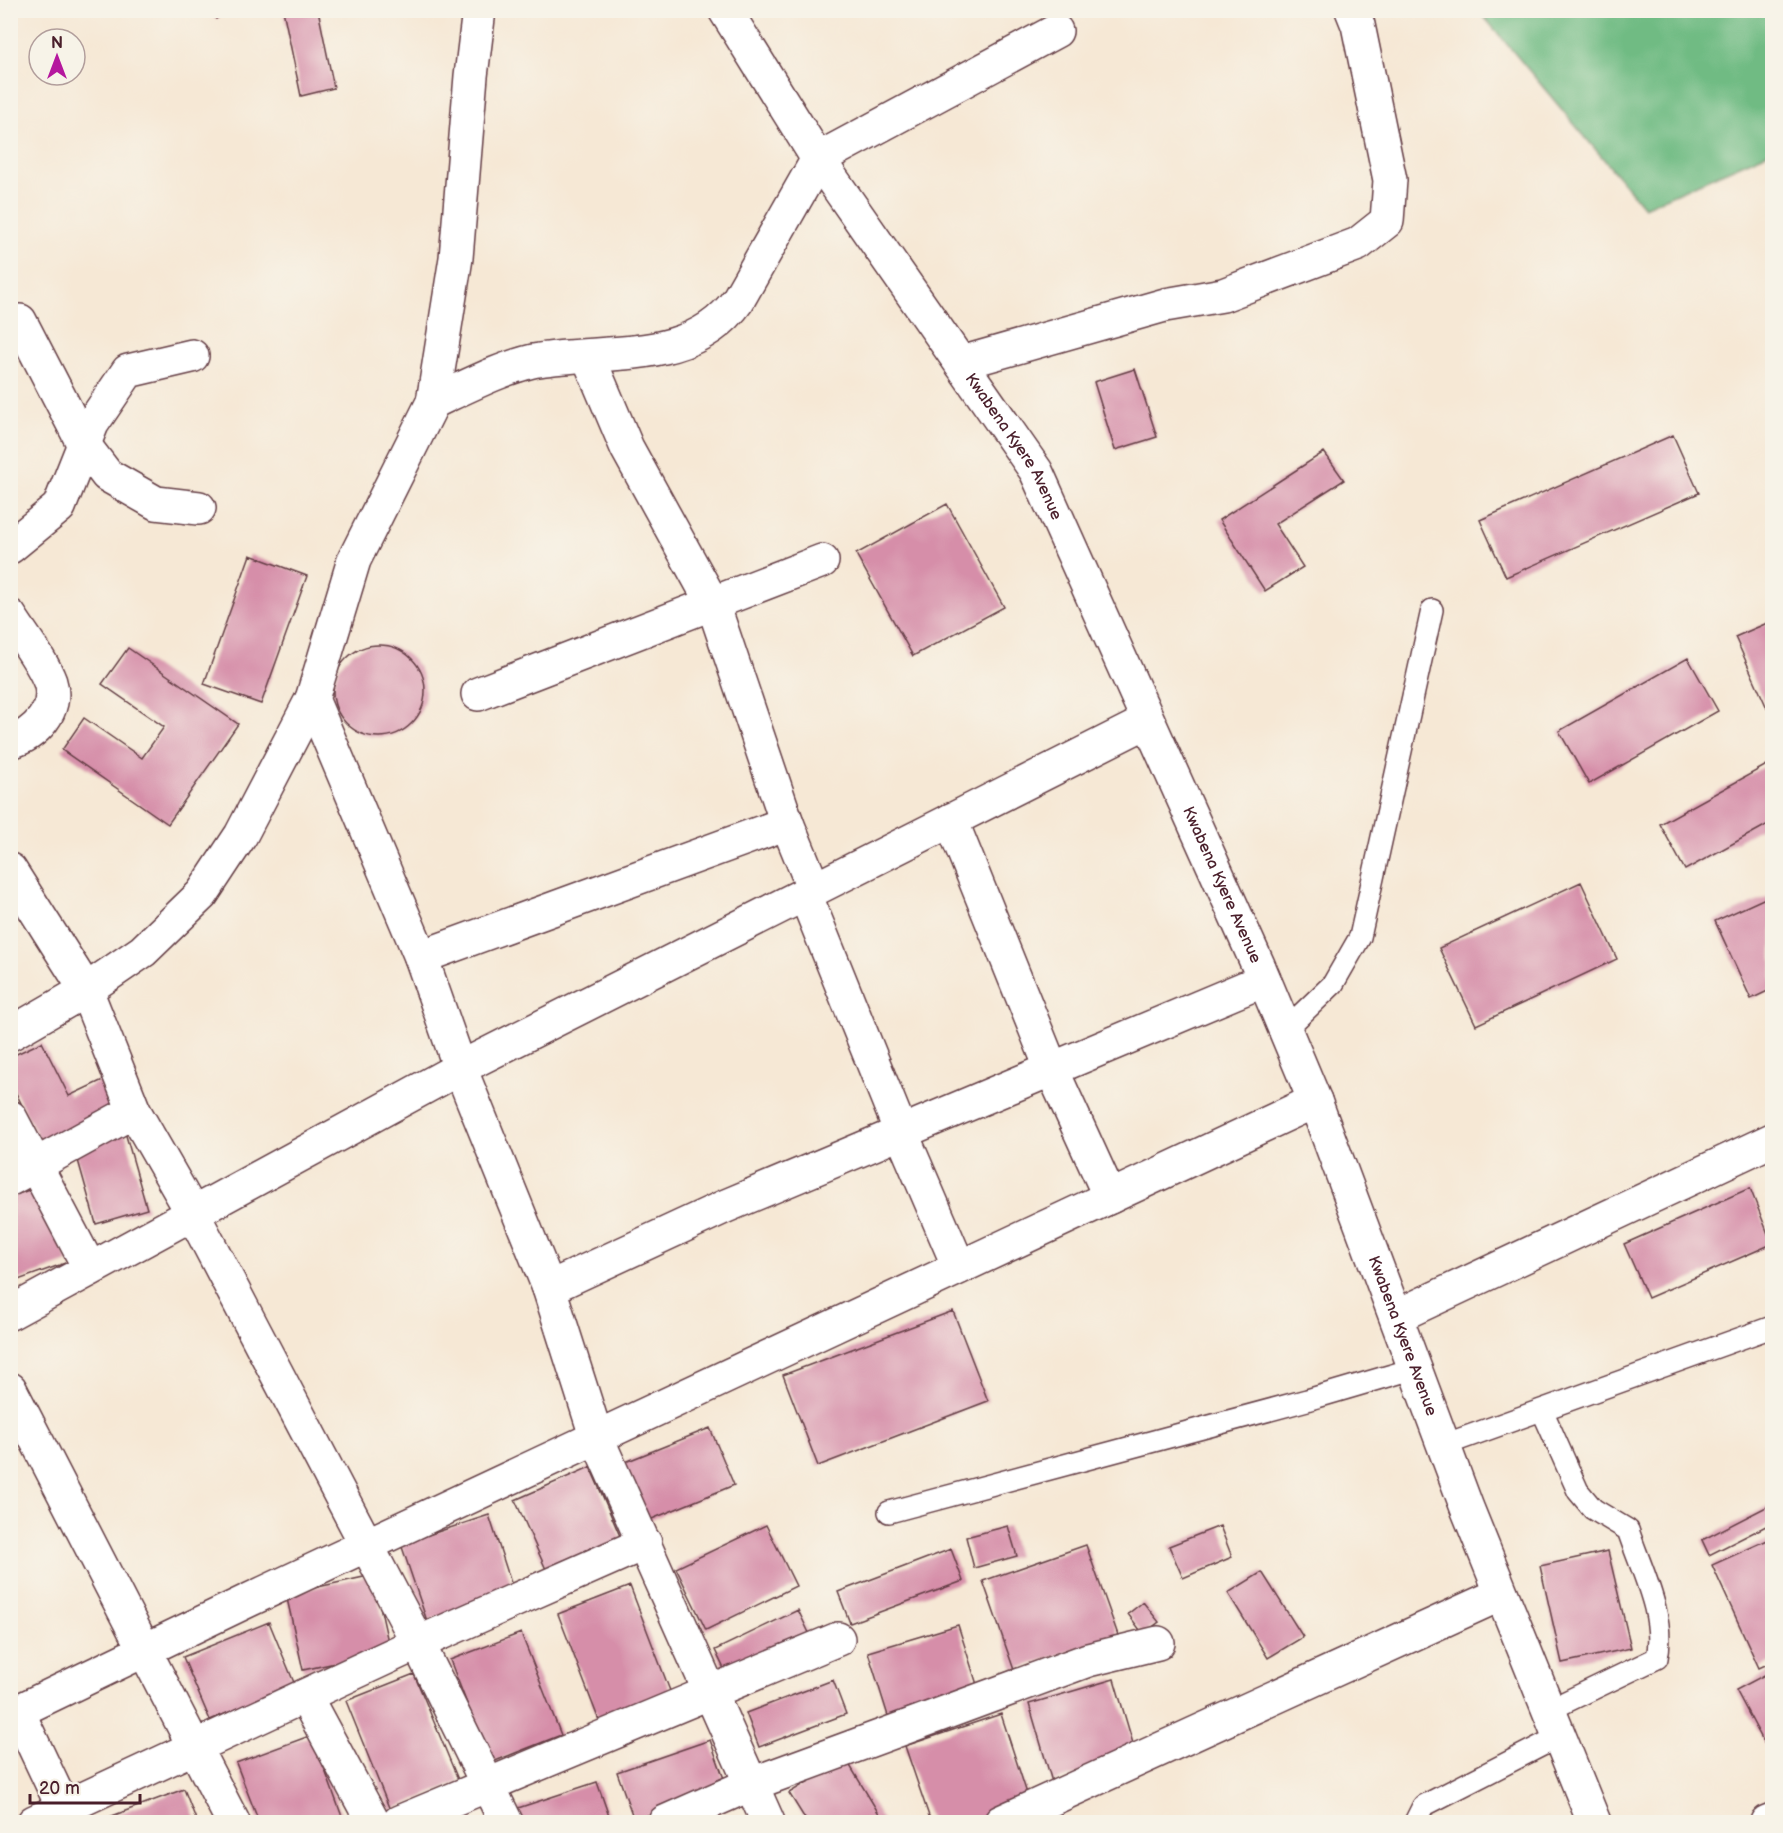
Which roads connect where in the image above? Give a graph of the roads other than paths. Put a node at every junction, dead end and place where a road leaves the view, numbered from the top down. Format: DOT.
graph roads {
  1 [pos="479,10"];
  2 [pos="725,10"];
  3 [pos="1352,10"];
  4 [pos="1056,31"];
  5 [pos="818,159"];
  6 [pos="20,321"];
  7 [pos="192,356"];
  8 [pos="588,356"];
  9 [pos="962,363"];
  10 [pos="433,402"];
  11 [pos="84,445"];
  12 [pos="198,508"];
  13 [pos="10,547"];
  14 [pos="822,561"];
  15 [pos="713,604"];
  16 [pos="1432,610"];
  17 [pos="10,616"];
  18 [pos="478,694"];
  19 [pos="312,699"];
  20 [pos="1148,721"];
  21 [pos="10,742"];
  22 [pos="951,820"];
  23 [pos="787,823"];
  24 [pos="10,870"];
  25 [pos="809,891"];
  26 [pos="421,957"];
  27 [pos="1264,980"];
  28 [pos="86,990"];
  29 [pos="1285,1030"];
  30 [pos="10,1034"];
  31 [pos="460,1068"];
  32 [pos="1052,1070"];
  33 [pos="1315,1101"];
  34 [pos="134,1111"];
  35 [pos="10,1117"];
  36 [pos="901,1132"];
  37 [pos="1773,1140"];
  38 [pos="23,1172"];
  39 [pos="1110,1197"];
  40 [pos="192,1212"];
  41 [pos="959,1267"];
  42 [pos="90,1269"];
  43 [pos="549,1288"];
  44 [pos="10,1313"];
  45 [pos="1397,1316"];
  46 [pos="1773,1327"];
  47 [pos="1416,1368"];
  48 [pos="10,1389"];
  49 [pos="1542,1410"];
  50 [pos="596,1436"];
  51 [pos="1444,1445"];
  52 [pos="889,1512"];
  53 [pos="645,1544"];
  54 [pos="366,1546"];
  55 [pos="1501,1594"];
  56 [pos="838,1639"];
  57 [pos="418,1643"];
  58 [pos="1158,1643"];
  59 [pos="143,1651"];
  60 [pos="710,1694"];
  61 [pos="305,1696"];
  62 [pos="14,1714"];
  63 [pos="1555,1723"];
  64 [pos="192,1748"];
  65 [pos="749,1785"];
  66 [pos="488,1786"];
  67 [pos="67,1816"];
  68 [pos="1773,1820"];
  69 [pos="34,1822"];
  70 [pos="233,1822"];
  71 [pos="373,1822"];
  72 [pos="399,1822"];
  73 [pos="506,1822"];
  74 [pos="665,1822"];
  75 [pos="768,1822"];
  76 [pos="1001,1822"];
  77 [pos="1415,1822"];
  78 [pos="1594,1822"];
  79 [pos="1767,1822"];
  1 -- 10 [label="street"];
  2 -- 5 [label="street, Kwabena Kyere Avenue"];
  3 -- 9 [label="street"];
  4 -- 5 [label="street"];
  5 -- 8 [label="street"];
  5 -- 9 [label="street, Kwabena Kyere Avenue"];
  6 -- 11 [label="street"];
  7 -- 11 [label="street"];
  8 -- 10 [label="street"];
  8 -- 15 [label="street"];
  9 -- 20 [label="street, Kwabena Kyere Avenue"];
  10 -- 19 [label="street"];
  11 -- 12 [label="street"];
  11 -- 13 [label="street"];
  14 -- 15 [label="street"];
  15 -- 18 [label="street"];
  15 -- 23 [label="street"];
  16 -- 29 [label="lane"];
  17 -- 21 [label="street"];
  19 -- 26 [label="street"];
  19 -- 28 [label="street"];
  20 -- 22 [label="street"];
  20 -- 27 [label="street, Kwabena Kyere Avenue"];
  22 -- 25 [label="street"];
  22 -- 32 [label="street"];
  23 -- 25 [label="street"];
  23 -- 26 [label="street"];
  24 -- 28 [label="street"];
  25 -- 31 [label="street"];
  25 -- 36 [label="street"];
  26 -- 31 [label="street"];
  27 -- 29 [label="street, Kwabena Kyere Avenue"];
  27 -- 32 [label="street"];
  28 -- 30 [label="street"];
  28 -- 34 [label="street"];
  29 -- 33 [label="street, Kwabena Kyere Avenue"];
  31 -- 40 [label="street"];
  31 -- 43 [label="street"];
  32 -- 36 [label="street"];
  32 -- 39 [label="street"];
  33 -- 39 [label="street"];
  33 -- 45 [label="street, Kwabena Kyere Avenue"];
  34 -- 38 [label="street"];
  34 -- 40 [label="street"];
  35 -- 38 [label="street"];
  36 -- 41 [label="street"];
  36 -- 43 [label="street"];
  37 -- 45 [label="street"];
  38 -- 42 [label="street"];
  39 -- 41 [label="street"];
  40 -- 42 [label="street"];
  40 -- 54 [label="street"];
  41 -- 50 [label="street"];
  42 -- 44 [label="street"];
  43 -- 50 [label="street"];
  45 -- 47 [label="street, Kwabena Kyere Avenue"];
  46 -- 49 [label="lane"];
  47 -- 51 [label="street, Kwabena Kyere Avenue"];
  47 -- 52 [label="lane"];
  48 -- 59 [label="street"];
  49 -- 51 [label="lane"];
  49 -- 63 [label="lane"];
  50 -- 53 [label="street"];
  50 -- 54 [label="street"];
  51 -- 55 [label="street, Kwabena Kyere Avenue"];
  53 -- 57 [label="street"];
  53 -- 60 [label="street"];
  54 -- 57 [label="street"];
  54 -- 59 [label="street"];
  55 -- 63 [label="street, Kwabena Kyere Avenue"];
  55 -- 76 [label="street"];
  56 -- 60 [label="street"];
  57 -- 61 [label="street"];
  57 -- 66 [label="street"];
  58 -- 65 [label="street"];
  59 -- 62 [label="street"];
  59 -- 64 [label="street"];
  60 -- 65 [label="street"];
  60 -- 66 [label="street"];
  61 -- 64 [label="street"];
  61 -- 71 [label="street"];
  62 -- 67 [label="street"];
  63 -- 77 [label="lane"];
  63 -- 78 [label="street, Kwabena Kyere Avenue"];
  64 -- 67 [label="street"];
  64 -- 70 [label="street"];
  65 -- 74 [label="street"];
  65 -- 75 [label="street"];
  66 -- 72 [label="street"];
  66 -- 73 [label="street"];
  67 -- 69 [label="street"];
  68 -- 79 [label="street"];
}
